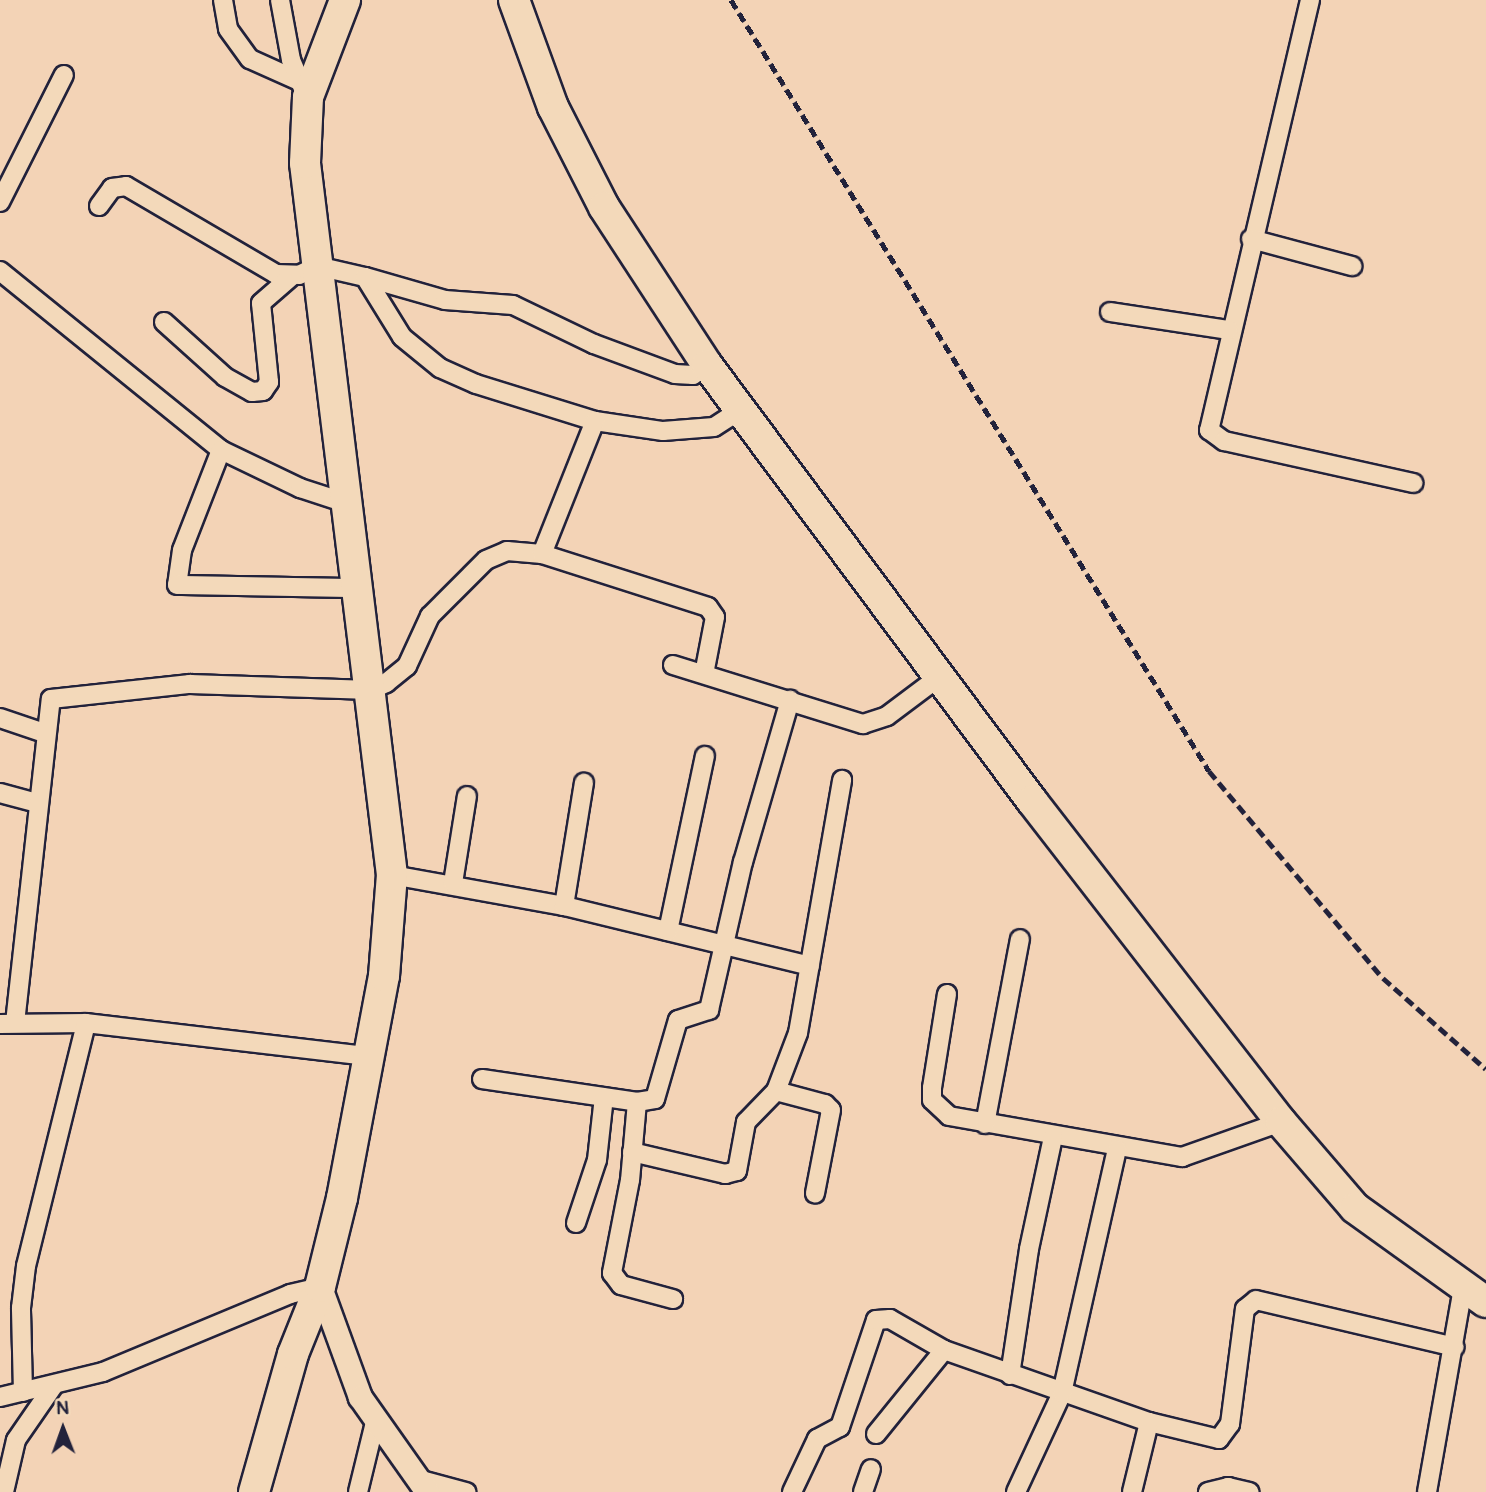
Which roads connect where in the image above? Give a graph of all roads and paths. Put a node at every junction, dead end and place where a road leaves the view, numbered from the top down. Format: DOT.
graph roads {
  1 [pos="223,0"];
  2 [pos="280,0"];
  3 [pos="345,0"];
  4 [pos="514,0"];
  5 [pos="1307,1"];
  6 [pos="64,75"];
  7 [pos="303,89"];
  8 [pos="0,202"];
  9 [pos="99,206"];
  10 [pos="1251,239"];
  11 [pos="1352,266"];
  12 [pos="0,271"];
  13 [pos="304,271"];
  14 [pos="365,277"];
  15 [pos="1110,312"];
  16 [pos="164,322"];
  17 [pos="1229,330"];
  18 [pos="707,365"];
  19 [pos="740,410"];
  20 [pos="595,421"];
  21 [pos="220,450"];
  22 [pos="1413,483"];
  23 [pos="346,503"];
  24 [pos="542,554"];
  25 [pos="354,588"];
  26 [pos="673,665"];
  27 [pos="704,674"];
  28 [pos="939,677"];
  29 [pos="371,690"];
  30 [pos="790,700"];
  31 [pos="0,718"];
  32 [pos="44,733"];
  33 [pos="705,756"];
  34 [pos="842,780"];
  35 [pos="584,783"];
  36 [pos="0,793"];
  37 [pos="467,796"];
  38 [pos="37,803"];
  39 [pos="392,875"];
  40 [pos="453,883"];
  41 [pos="564,906"];
  42 [pos="668,931"];
  43 [pos="1020,939"];
  44 [pos="727,943"];
  45 [pos="810,966"];
  46 [pos="947,995"];
  47 [pos="8,1023"];
  48 [pos="86,1023"];
  49 [pos="367,1056"];
  50 [pos="482,1079"];
  51 [pos="776,1091"];
  52 [pos="604,1097"];
  53 [pos="637,1102"];
  54 [pos="1280,1122"];
  55 [pos="985,1124"];
  56 [pos="1053,1137"];
  57 [pos="1117,1149"];
  58 [pos="632,1152"];
  59 [pos="815,1193"];
  60 [pos="576,1223"];
  61 [pos="320,1287"];
  62 [pos="1474,1295"];
  63 [pos="673,1299"];
  64 [pos="1455,1348"];
  65 [pos="944,1350"];
  66 [pos="1010,1375"];
  67 [pos="54,1385"];
  68 [pos="23,1392"];
  69 [pos="1062,1393"];
  70 [pos="0,1397"];
  71 [pos="374,1422"];
  72 [pos="1149,1422"];
  73 [pos="876,1434"];
  74 [pos="870,1469"];
  75 [pos="424,1486"];
  76 [pos="4,1492"];
  77 [pos="254,1492"];
  78 [pos="358,1492"];
  79 [pos="466,1492"];
  80 [pos="792,1492"];
  81 [pos="863,1492"];
  82 [pos="1016,1492"];
  83 [pos="1132,1492"];
  84 [pos="1208,1492"];
  85 [pos="1248,1492"];
  86 [pos="1427,1492"];
  1 -- 7 [label="street"];
  2 -- 7 [label="street"];
  3 -- 7 [label="highway"];
  4 -- 18 [label="highway"];
  5 -- 10 [label="street"];
  6 -- 8 [label="street"];
  7 -- 13 [label="highway"];
  9 -- 13 [label="street"];
  10 -- 11 [label="street"];
  10 -- 17 [label="street"];
  12 -- 21 [label="street"];
  13 -- 14 [label="street"];
  13 -- 16 [label="street"];
  13 -- 23 [label="highway"];
  14 -- 18 [label="street"];
  14 -- 20 [label="street"];
  15 -- 17 [label="street"];
  17 -- 22 [label="street"];
  18 -- 19 [label="highway"];
  19 -- 20 [label="street"];
  19 -- 28 [label="highway"];
  20 -- 24 [label="street"];
  21 -- 23 [label="street"];
  21 -- 25 [label="street"];
  23 -- 25 [label="highway"];
  24 -- 27 [label="street"];
  24 -- 29 [label="street"];
  25 -- 29 [label="highway"];
  26 -- 27 [label="street"];
  27 -- 30 [label="street"];
  28 -- 30 [label="street"];
  28 -- 54 [label="highway"];
  29 -- 32 [label="street"];
  29 -- 39 [label="highway"];
  30 -- 44 [label="street"];
  31 -- 32 [label="street"];
  32 -- 38 [label="street"];
  33 -- 42 [label="street"];
  34 -- 45 [label="street"];
  35 -- 41 [label="street"];
  36 -- 38 [label="street"];
  37 -- 40 [label="street"];
  38 -- 47 [label="street"];
  39 -- 40 [label="street"];
  39 -- 49 [label="highway"];
  40 -- 41 [label="street"];
  41 -- 42 [label="street"];
  42 -- 44 [label="street"];
  43 -- 55 [label="street"];
  44 -- 45 [label="street"];
  44 -- 53 [label="street"];
  45 -- 51 [label="street"];
  46 -- 55 [label="street"];
  47 -- 48 [label="street"];
  48 -- 49 [label="street"];
  48 -- 68 [label="street"];
  49 -- 61 [label="highway"];
  50 -- 52 [label="street"];
  51 -- 58 [label="street"];
  51 -- 59 [label="street"];
  52 -- 53 [label="street"];
  52 -- 60 [label="street"];
  53 -- 58 [label="street"];
  54 -- 57 [label="street"];
  54 -- 62 [label="highway"];
  55 -- 56 [label="street"];
  56 -- 57 [label="street"];
  56 -- 66 [label="street"];
  57 -- 69 [label="street"];
  58 -- 63 [label="street"];
  61 -- 67 [label="street"];
  61 -- 71 [label="street"];
  61 -- 77 [label="highway"];
  62 -- 64 [label="street"];
  64 -- 72 [label="street"];
  64 -- 86 [label="street"];
  65 -- 66 [label="street"];
  65 -- 73 [label="street"];
  65 -- 80 [label="street"];
  66 -- 69 [label="street"];
  67 -- 68 [label="street"];
  67 -- 76 [label="street"];
  68 -- 70 [label="street"];
  69 -- 72 [label="street"];
  69 -- 82 [label="street"];
  71 -- 75 [label="street"];
  71 -- 78 [label="street"];
  72 -- 83 [label="street"];
  74 -- 81 [label="street"];
  75 -- 79 [label="street"];
  84 -- 85 [label="street"];
}
